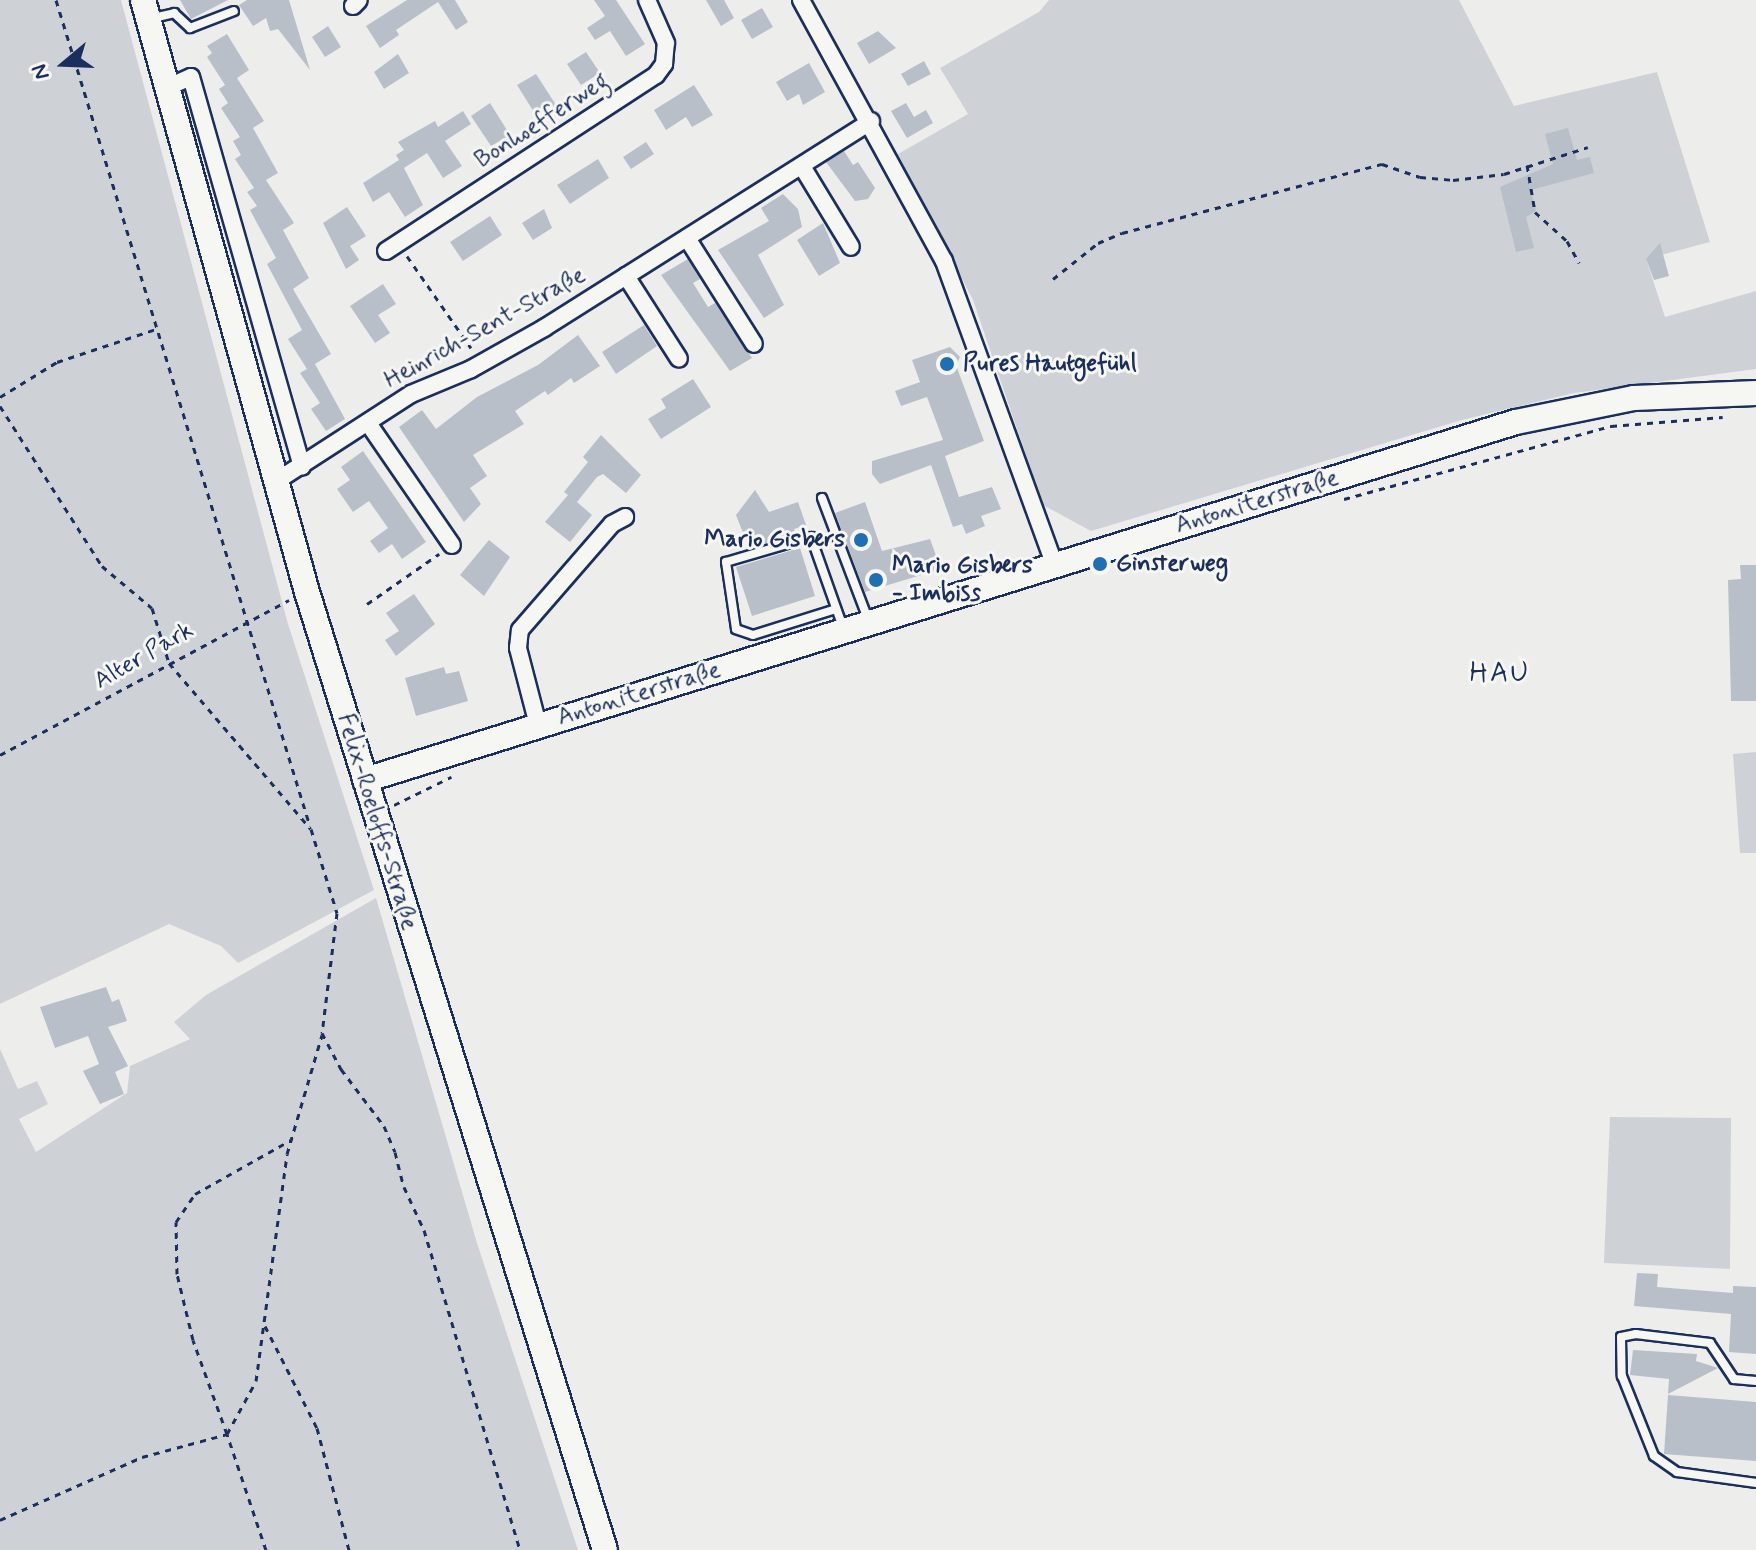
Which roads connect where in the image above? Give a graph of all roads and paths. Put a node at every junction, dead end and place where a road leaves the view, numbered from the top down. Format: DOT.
graph roads {
  1 [pos="56,0"];
  2 [pos="647,0"];
  3 [pos="801,0"];
  4 [pos="146,10"];
  5 [pos="234,11"];
  6 [pos="166,88"];
  7 [pos="871,121"];
  8 [pos="1588,147"];
  9 [pos="1527,164"];
  10 [pos="803,168"];
  11 [pos="687,238"];
  12 [pos="392,247"];
  13 [pos="851,247"];
  14 [pos="1579,263"];
  15 [pos="626,276"];
  16 [pos="1053,279"];
  17 [pos="158,329"];
  18 [pos="754,344"];
  19 [pos="679,359"];
  20 [pos="471,369"];
  21 [pos="1756,393"];
  22 [pos="0,397"];
  23 [pos="0,406"];
  24 [pos="1726,417"];
  25 [pos="368,423"];
  26 [pos="302,467"];
  27 [pos="275,482"];
  28 [pos="822,498"];
  29 [pos="1333,502"];
  30 [pos="625,517"];
  31 [pos="452,545"];
  32 [pos="1055,566"];
  33 [pos="307,592"];
  34 [pos="367,604"];
  35 [pos="244,620"];
  36 [pos="840,620"];
  37 [pos="869,623"];
  38 [pos="169,663"];
  39 [pos="538,725"];
  40 [pos="0,755"];
  41 [pos="460,773"];
  42 [pos="365,780"];
  43 [pos="391,808"];
  44 [pos="311,829"];
  45 [pos="322,1033"];
  46 [pos="291,1140"];
  47 [pos="264,1324"];
  48 [pos="1756,1381"];
  49 [pos="227,1434"];
  50 [pos="1756,1483"];
  51 [pos="0,1520"];
  52 [pos="266,1550"];
  53 [pos="349,1550"];
  54 [pos="520,1550"];
  55 [pos="605,1550"];
  1 -- 17 [label="path"];
  2 -- 12 [label="street, Bonhoefferweg"];
  3 -- 7 [label="street"];
  4 -- 5 [label="lane"];
  4 -- 6 [label="street, Felix-Roeloffs-Straße"];
  6 -- 26 [label="street"];
  6 -- 27 [label="street, Felix-Roeloffs-Straße"];
  7 -- 10 [label="street, Heinrich-Sent-Straße"];
  7 -- 32 [label="street"];
  8 -- 9 [label="path"];
  9 -- 14 [label="path"];
  9 -- 16 [label="path"];
  10 -- 11 [label="street, Heinrich-Sent-Straße"];
  10 -- 13 [label="street"];
  11 -- 15 [label="street, Heinrich-Sent-Straße"];
  11 -- 18 [label="street"];
  12 -- 20 [label="path"];
  15 -- 19 [label="street"];
  15 -- 20 [label="street, Heinrich-Sent-Straße"];
  17 -- 22 [label="path"];
  17 -- 35 [label="path"];
  20 -- 25 [label="street, Heinrich-Sent-Straße"];
  21 -- 32 [label="street, Antoniterstraße"];
  23 -- 38 [label="path"];
  24 -- 29 [label="path"];
  25 -- 26 [label="street, Heinrich-Sent-Straße"];
  25 -- 31 [label="street"];
  26 -- 27 [label="street, Heinrich-Sent-Straße"];
  27 -- 33 [label="street, Felix-Roeloffs-Straße"];
  28 -- 37 [label="lane"];
  30 -- 39 [label="street, Antoniterstraße"];
  31 -- 34 [label="path"];
  32 -- 37 [label="street, Antoniterstraße"];
  33 -- 35 [label="path, Alter Park"];
  33 -- 42 [label="street, Felix-Roeloffs-Straße"];
  35 -- 38 [label="path, Alter Park"];
  35 -- 44 [label="path"];
  36 -- 36 [label="lane"];
  36 -- 37 [label="street, Antoniterstraße"];
  36 -- 39 [label="street, Antoniterstraße"];
  38 -- 40 [label="path, Alter Park"];
  38 -- 44 [label="path"];
  39 -- 42 [label="street, Antoniterstraße"];
  41 -- 43 [label="path"];
  42 -- 55 [label="street, Felix-Roeloffs-Straße"];
  44 -- 45 [label="path"];
  45 -- 46 [label="path"];
  45 -- 54 [label="path"];
  46 -- 47 [label="path"];
  46 -- 49 [label="path"];
  47 -- 49 [label="path"];
  47 -- 53 [label="path"];
  48 -- 50 [label="lane"];
  49 -- 51 [label="path"];
  49 -- 52 [label="path"];
}
